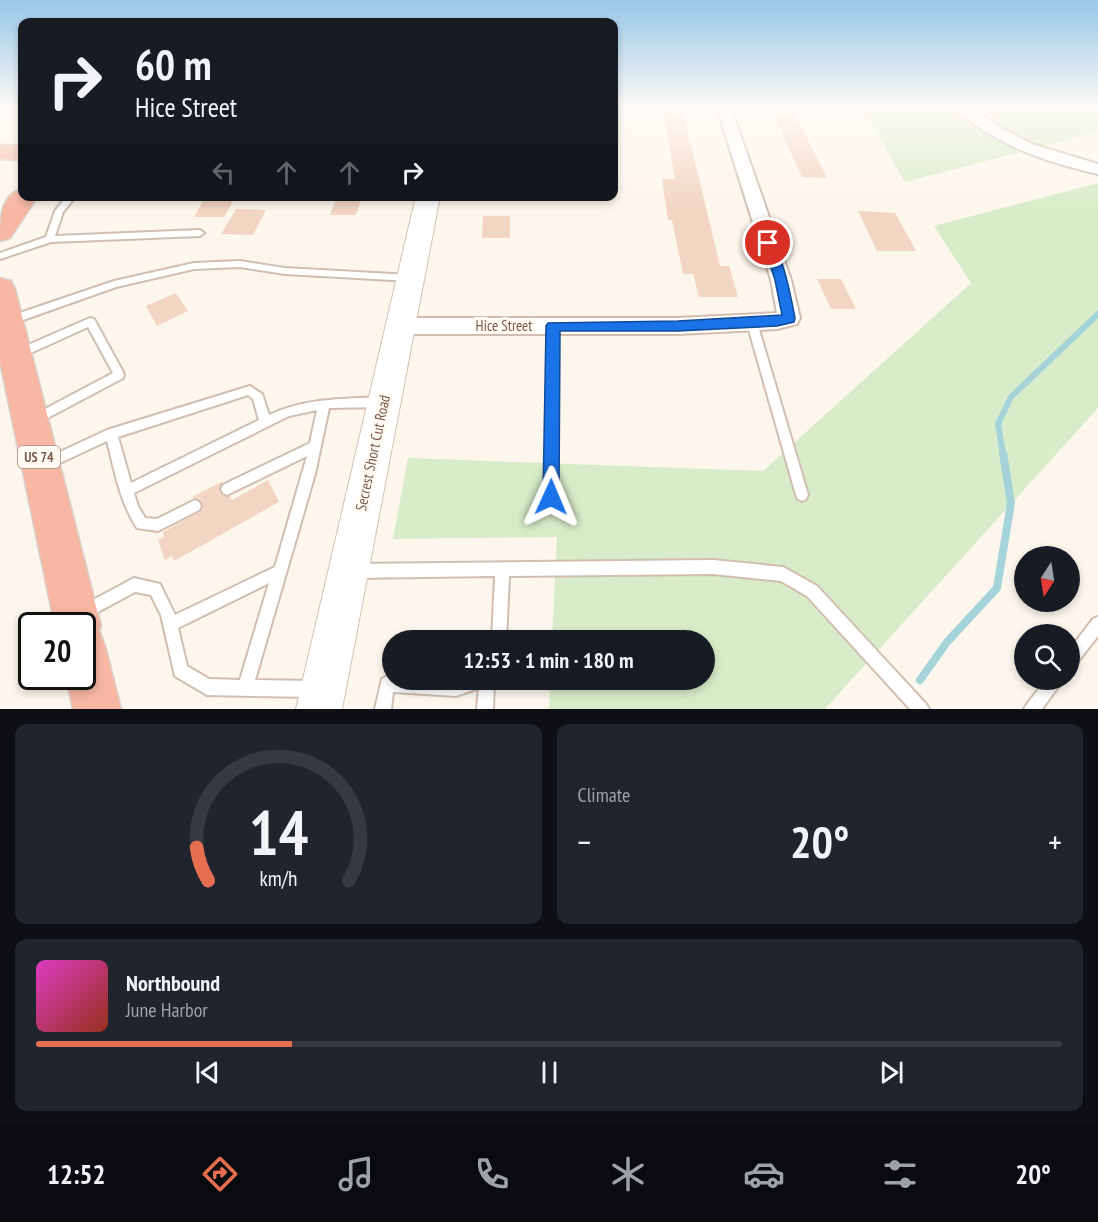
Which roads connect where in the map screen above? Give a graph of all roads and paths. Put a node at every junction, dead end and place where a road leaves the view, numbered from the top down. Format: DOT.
graph roads {
  1 [pos="735,141"];
  2 [pos="1012,141"];
  3 [pos="0,152"];
  4 [pos="18,153"];
  5 [pos="1098,169"];
  6 [pos="22,201"];
  7 [pos="68,201"];
  8 [pos="427,201"];
  9 [pos="0,232"];
  10 [pos="200,233"];
  11 [pos="50,239"];
  12 [pos="0,256"];
  13 [pos="410,278"];
  14 [pos="8,322"];
  15 [pos="752,323"];
  16 [pos="400,326"];
  17 [pos="553,326"];
  18 [pos="384,402"];
  19 [pos="324,404"];
  20 [pos="30,422"];
  21 [pos="266,423"];
  22 [pos="111,434"];
  23 [pos="315,446"];
  24 [pos="41,466"];
  25 [pos="227,489"];
  26 [pos="126,491"];
  27 [pos="802,495"];
  28 [pos="551,497"];
  29 [pos="195,506"];
  30 [pos="502,569"];
  31 [pos="280,571"];
  32 [pos="348,571"];
  33 [pos="75,612"];
  34 [pos="96,616"];
  35 [pos="1098,624"];
  36 [pos="170,625"];
  37 [pos="499,630"];
  38 [pos="1080,647"];
  39 [pos="245,688"];
  40 [pos="93,690"];
  41 [pos="386,690"];
  42 [pos="486,690"];
  43 [pos="1047,690"];
  44 [pos="321,699"];
  45 [pos="97,709"];
  46 [pos="384,709"];
  47 [pos="485,709"];
  48 [pos="921,709"];
  49 [pos="1032,709"];
  1 -- 15 [label="street, Hice Street"];
  2 -- 5 [label="street"];
  3 -- 4 [label="highway"];
  6 -- 9 [label="highway"];
  7 -- 11 [label="lane"];
  8 -- 13 [label="street, Secrest Short Cut Road"];
  10 -- 11 [label="lane"];
  11 -- 12 [label="lane"];
  13 -- 14 [label="lane"];
  13 -- 16 [label="street, Secrest Short Cut Road"];
  14 -- 20 [label="highway, US 74"];
  14 -- 20 [label="lane"];
  15 -- 17 [label="street, Hice Street"];
  15 -- 27 [label="lane"];
  16 -- 17 [label="street, Hice Street"];
  16 -- 18 [label="street, Secrest Short Cut Road"];
  17 -- 28 [label="lane"];
  18 -- 19 [label="lane"];
  18 -- 32 [label="street, Secrest Short Cut Road"];
  19 -- 21 [label="lane"];
  19 -- 23 [label="lane"];
  20 -- 24 [label="highway, US 74"];
  21 -- 22 [label="lane"];
  21 -- 26 [label="lane"];
  22 -- 24 [label="lane"];
  22 -- 26 [label="lane"];
  23 -- 25 [label="lane"];
  23 -- 31 [label="lane"];
  24 -- 33 [label="highway, US 74"];
  26 -- 29 [label="lane"];
  30 -- 32 [label="lane"];
  30 -- 37 [label="lane"];
  30 -- 48 [label="lane"];
  31 -- 36 [label="lane"];
  31 -- 39 [label="lane"];
  32 -- 44 [label="street, Secrest Short Cut Road"];
  34 -- 36 [label="lane"];
  35 -- 38 [label="lane"];
  36 -- 39 [label="lane"];
  39 -- 44 [label="lane"];
  40 -- 45 [label="highway, US 74"];
  41 -- 46 [label="lane"];
  42 -- 47 [label="lane"];
  43 -- 49 [label="lane"];
}
